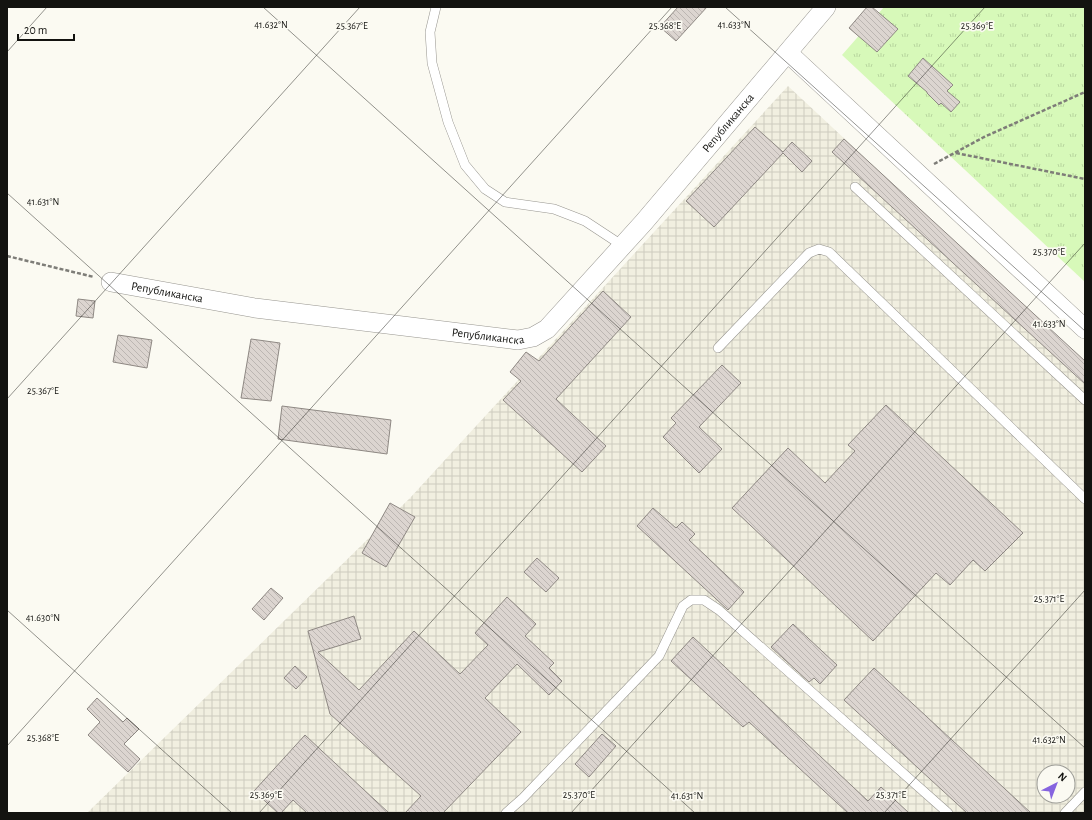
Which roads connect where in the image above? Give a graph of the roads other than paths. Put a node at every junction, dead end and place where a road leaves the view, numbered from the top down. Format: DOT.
graph roads {
  1 [pos="436,7"];
  2 [pos="826,7"];
  3 [pos="788,52"];
  4 [pos="855,187"];
  5 [pos="623,246"];
  6 [pos="111,282"];
  7 [pos="1085,329"];
  8 [pos="718,348"];
  9 [pos="1085,400"];
  10 [pos="1085,499"];
  11 [pos="1085,792"];
  12 [pos="506,813"];
  13 [pos="948,813"];
  14 [pos="1065,813"];
  1 -- 5 [label="lane"];
  2 -- 3 [label="street, Републиканска"];
  3 -- 5 [label="street, Републиканска"];
  3 -- 7 [label="street"];
  4 -- 9 [label="lane"];
  5 -- 6 [label="street, Републиканска"];
  8 -- 10 [label="lane"];
  11 -- 14 [label="lane"];
  12 -- 13 [label="lane"];
}
